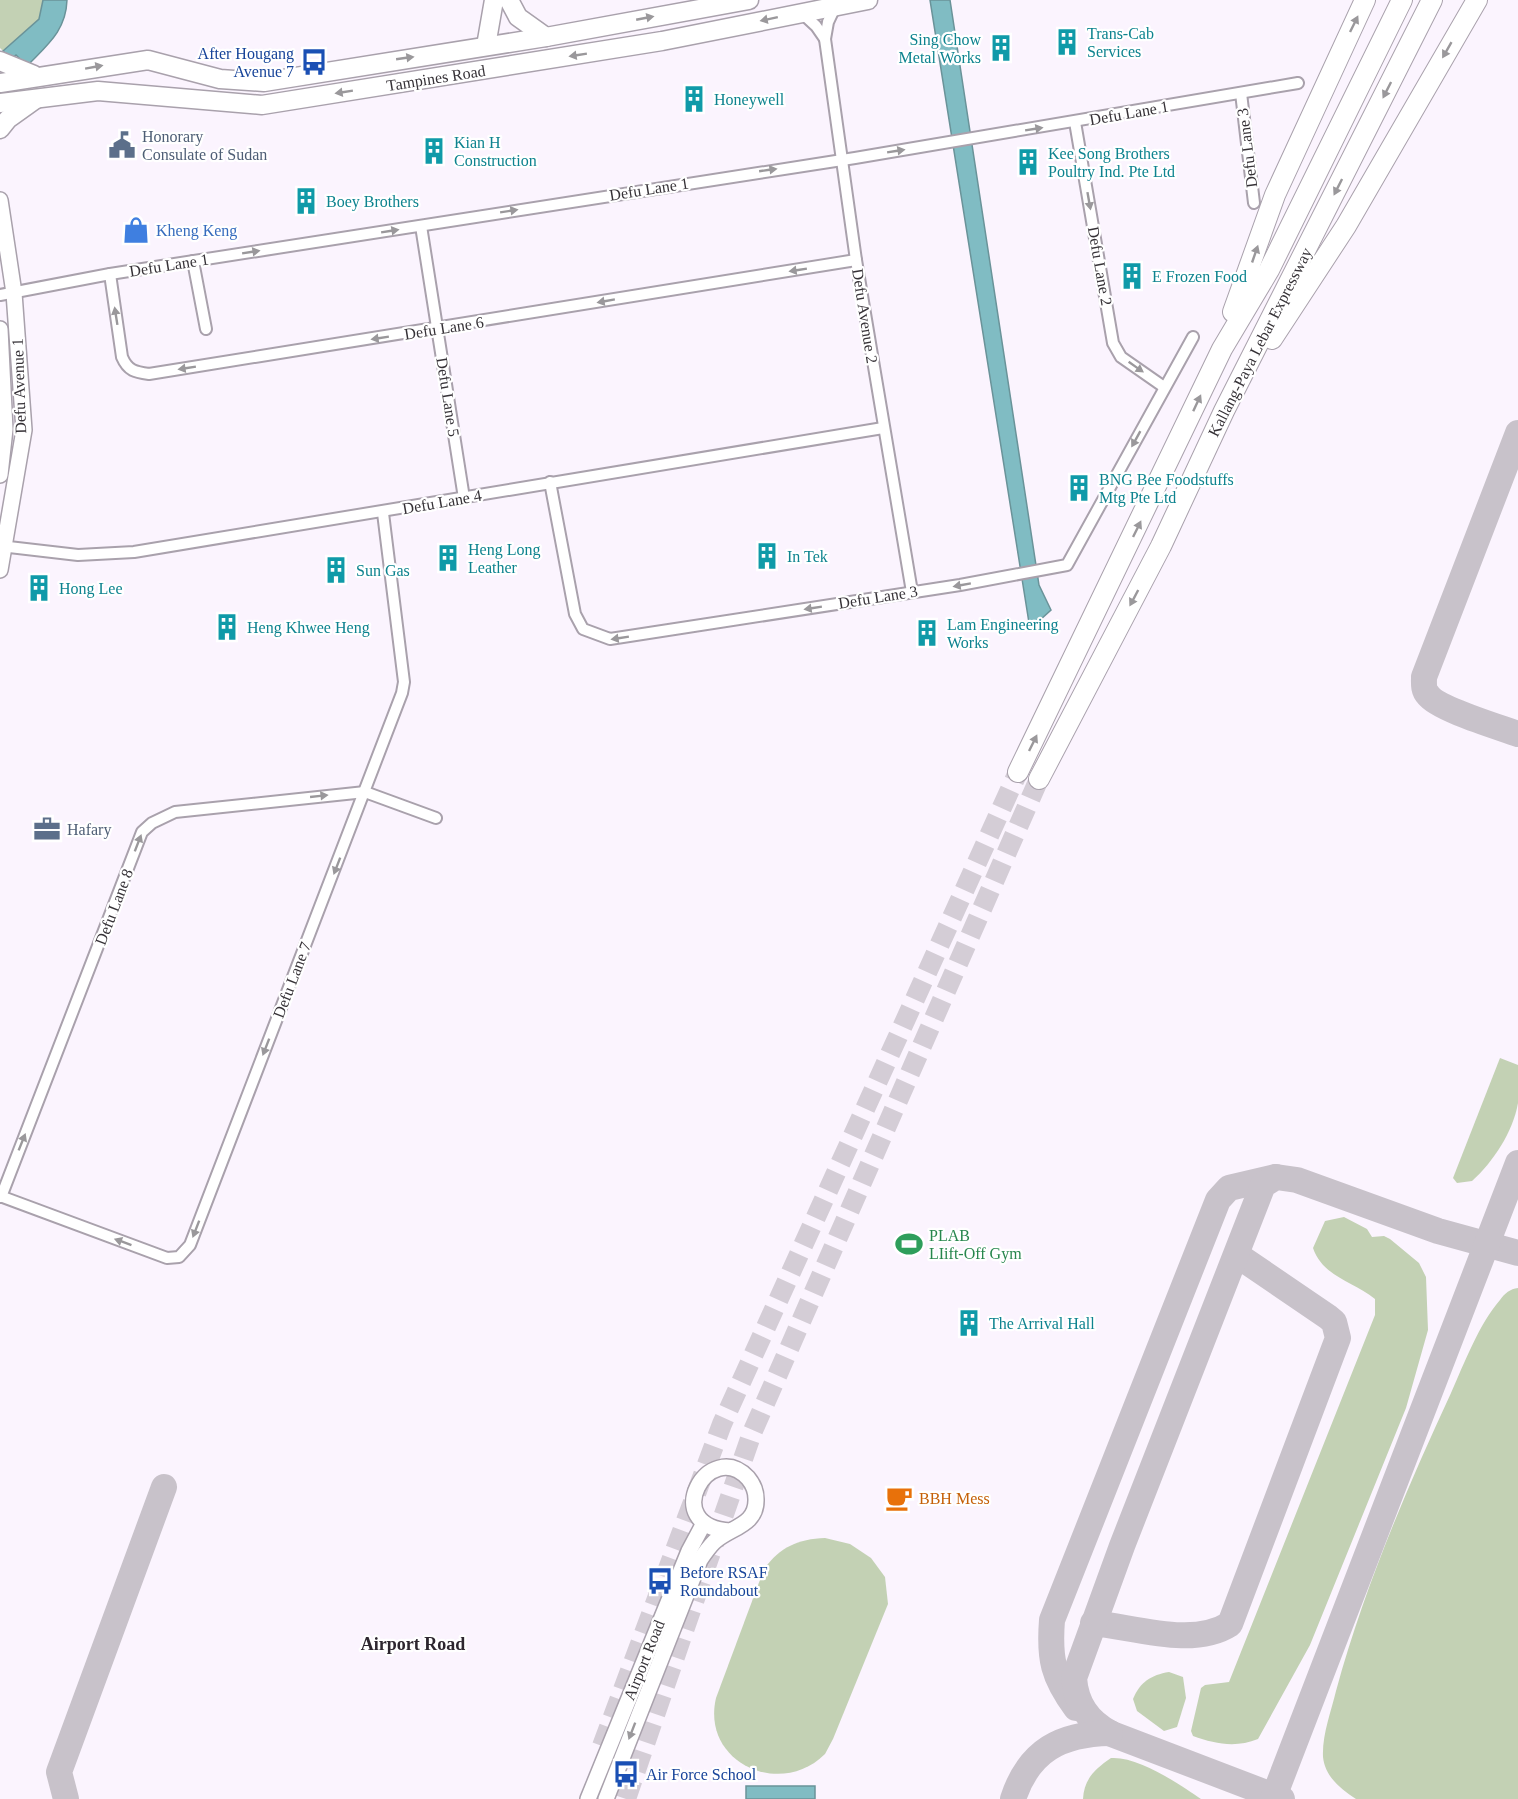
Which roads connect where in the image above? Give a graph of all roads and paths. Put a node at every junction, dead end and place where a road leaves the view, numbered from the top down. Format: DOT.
graph roads {
  1 [pos="494,0"];
  2 [pos="509,0"];
  3 [pos="749,0"];
  4 [pos="868,0"];
  5 [pos="1365,0"];
  6 [pos="1402,0"];
  7 [pos="1432,0"];
  8 [pos="1478,0"];
  9 [pos="836,5"];
  10 [pos="801,12"];
  11 [pos="546,37"];
  12 [pos="825,39"];
  13 [pos="486,46"];
  14 [pos="0,62"];
  15 [pos="41,77"];
  16 [pos="0,83"];
  17 [pos="1298,83"];
  18 [pos="1241,93"];
  19 [pos="40,97"];
  20 [pos="0,103"];
  21 [pos="1075,122"];
  22 [pos="0,129"];
  23 [pos="841,160"];
  24 [pos="0,200"];
  25 [pos="1254,203"];
  26 [pos="421,226"];
  27 [pos="856,260"];
  28 [pos="194,261"];
  29 [pos="110,274"];
  30 [pos="7,294"];
  31 [pos="206,328"];
  32 [pos="0,329"];
  33 [pos="437,329"];
  34 [pos="1193,337"];
  35 [pos="1222,349"];
  36 [pos="1164,387"];
  37 [pos="1237,387"];
  38 [pos="883,428"];
  39 [pos="0,475"];
  40 [pos="550,482"];
  41 [pos="464,498"];
  42 [pos="383,513"];
  43 [pos="3,546"];
  44 [pos="0,570"];
  45 [pos="912,592"];
  46 [pos="1018,772"];
  47 [pos="1039,779"];
  48 [pos="366,792"];
  49 [pos="436,818"];
  50 [pos="0,1197"];
  51 [pos="704,1523"];
  52 [pos="730,1531"];
  53 [pos="588,1799"];
  54 [pos="606,1799"];
  1 -- 13 [label="main road"];
  2 -- 11 [label="main road"];
  11 -- 3 [label="main road, Tampines Road, one-way"];
  4 -- 9 [label="main road, Tampines Road"];
  35 -- 5 [label="highway, one-way"];
  6 -- 35 [label="highway, Kallang-Paya Lebar Expressway"];
  7 -- 37 [label="highway, Kallang-Paya Lebar Expressway, one-way"];
  8 -- 37 [label="highway, one-way"];
  9 -- 10 [label="main road, Tampines Road"];
  9 -- 12 [label="street, Defu Avenue 2"];
  10 -- 12 [label="street"];
  10 -- 19 [label="main road, Tampines Road, one-way"];
  11 -- 13 [label="main road, Tampines Road"];
  12 -- 23 [label="street, Defu Avenue 2"];
  15 -- 13 [label="main road, Tampines Road, one-way"];
  14 -- 15 [label="main road"];
  15 -- 16 [label="main road, Tampines Road"];
  17 -- 18 [label="street, Defu Lane 1"];
  18 -- 21 [label="street, Defu Lane 1"];
  18 -- 25 [label="street, Defu Lane 3"];
  19 -- 20 [label="main road, Tampines Road"];
  19 -- 22 [label="main road"];
  23 -- 21 [label="street, Defu Lane 1, one-way"];
  21 -- 36 [label="street, Defu Lane 2, one-way"];
  26 -- 23 [label="street, Defu Lane 1, one-way"];
  23 -- 27 [label="street, Defu Avenue 2"];
  24 -- 30 [label="main road, Defu Avenue 1"];
  28 -- 26 [label="street, Defu Lane 1, one-way"];
  26 -- 33 [label="street, Defu Lane 5"];
  27 -- 33 [label="street, Defu Lane 6, one-way"];
  27 -- 38 [label="street, Defu Avenue 2"];
  28 -- 29 [label="street, Defu Lane 1"];
  28 -- 31 [label="street"];
  29 -- 30 [label="street, Defu Lane 1"];
  33 -- 29 [label="street, Defu Lane 6, one-way"];
  30 -- 43 [label="main road, Defu Avenue 1"];
  32 -- 39 [label="main road, Defu Avenue 1"];
  33 -- 41 [label="street, Defu Lane 5"];
  34 -- 36 [label="street, Defu Lane 3"];
  46 -- 35 [label="highway, Kallang-Paya Lebar Expressway, one-way"];
  36 -- 45 [label="street, Defu Lane 3, one-way"];
  37 -- 47 [label="highway, Kallang-Paya Lebar Expressway, one-way"];
  38 -- 40 [label="street, Defu Lane 4"];
  38 -- 45 [label="street, Defu Avenue 2"];
  40 -- 41 [label="street, Defu Lane 4"];
  45 -- 40 [label="street, Defu Lane 3, one-way"];
  41 -- 42 [label="street, Defu Lane 4"];
  42 -- 43 [label="street, Defu Lane 4"];
  42 -- 48 [label="street, Defu Lane 7"];
  43 -- 44 [label="main road, Defu Avenue 1"];
  48 -- 49 [label="street"];
  50 -- 48 [label="street, Defu Lane 8, one-way"];
  48 -- 50 [label="street, Defu Lane 7, one-way"];
  51 -- 52 [label="main road"];
  51 -- 52 [label="main road, Airport Road"];
  51 -- 53 [label="main road, Airport Road"];
  52 -- 54 [label="main road, Airport Road, one-way"];
}
